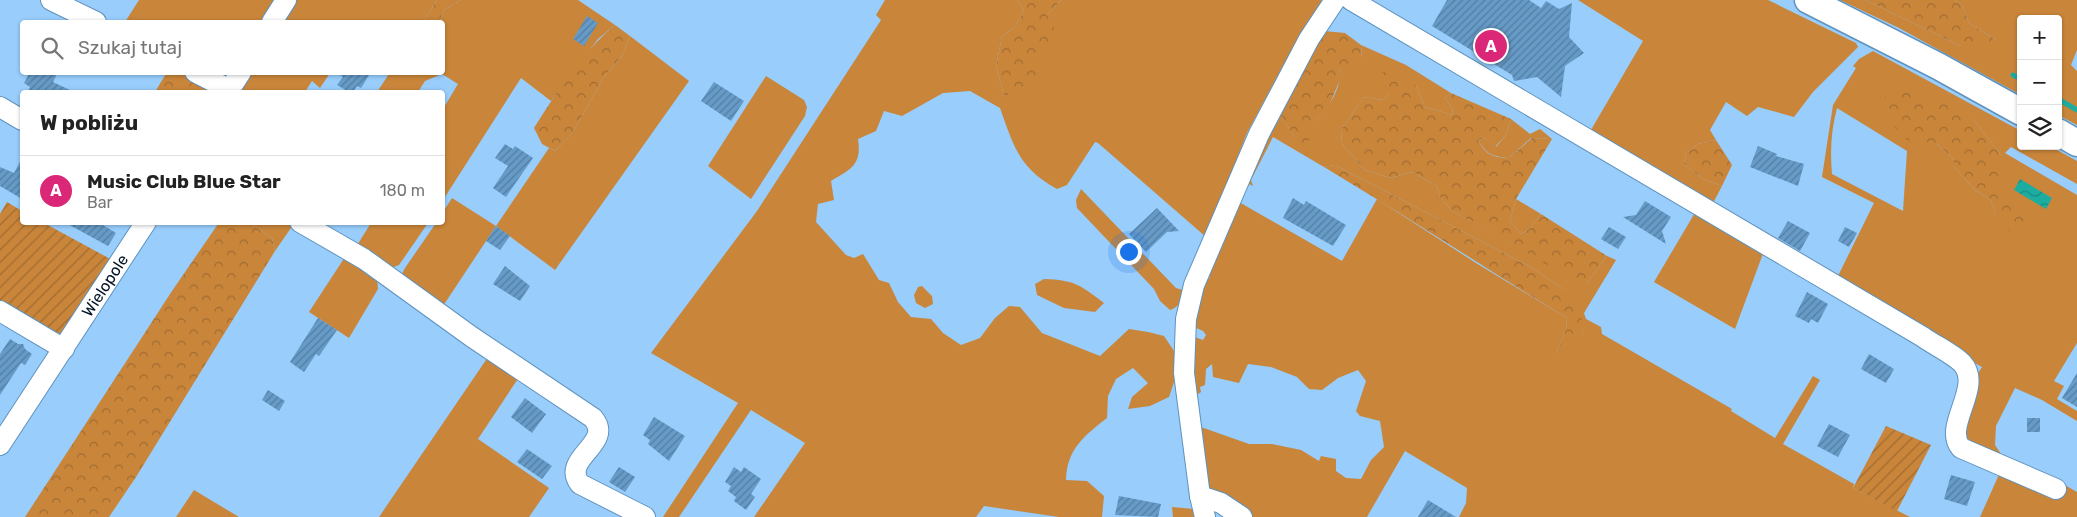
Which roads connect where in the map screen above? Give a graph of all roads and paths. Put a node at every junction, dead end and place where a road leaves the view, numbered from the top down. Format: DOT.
graph roads {
  1 [pos="51,0"];
  2 [pos="286,0"];
  3 [pos="1335,0"];
  4 [pos="1351,0"];
  5 [pos="1808,0"];
  6 [pos="92,20"];
  7 [pos="273,20"];
  8 [pos="200,75"];
  9 [pos="239,75"];
  10 [pos="227,90"];
  11 [pos="230,90"];
  12 [pos="0,107"];
  13 [pos="2017,110"];
  14 [pos="20,119"];
  15 [pos="2062,134"];
  16 [pos="2077,143"];
  17 [pos="144,225"];
  18 [pos="305,225"];
  19 [pos="0,311"];
  20 [pos="64,349"];
  21 [pos="7,417"];
  22 [pos="0,445"];
  23 [pos="2056,489"];
  24 [pos="1200,496"];
  25 [pos="645,517"];
  26 [pos="1205,517"];
  27 [pos="1242,517"];
  1 -- 6 [label="street"];
  2 -- 7 [label="street"];
  3 -- 24 [label="street"];
  4 -- 23 [label="street"];
  5 -- 13 [label="main road"];
  8 -- 10 [label="street"];
  9 -- 11 [label="street"];
  12 -- 14 [label="street"];
  15 -- 16 [label="main road"];
  17 -- 20 [label="street, Wielopole"];
  18 -- 25 [label="street"];
  19 -- 20 [label="street"];
  20 -- 21 [label="street, Wielopole"];
  21 -- 22 [label="street, Wielopole"];
  24 -- 26 [label="street"];
  24 -- 27 [label="street"];
}
